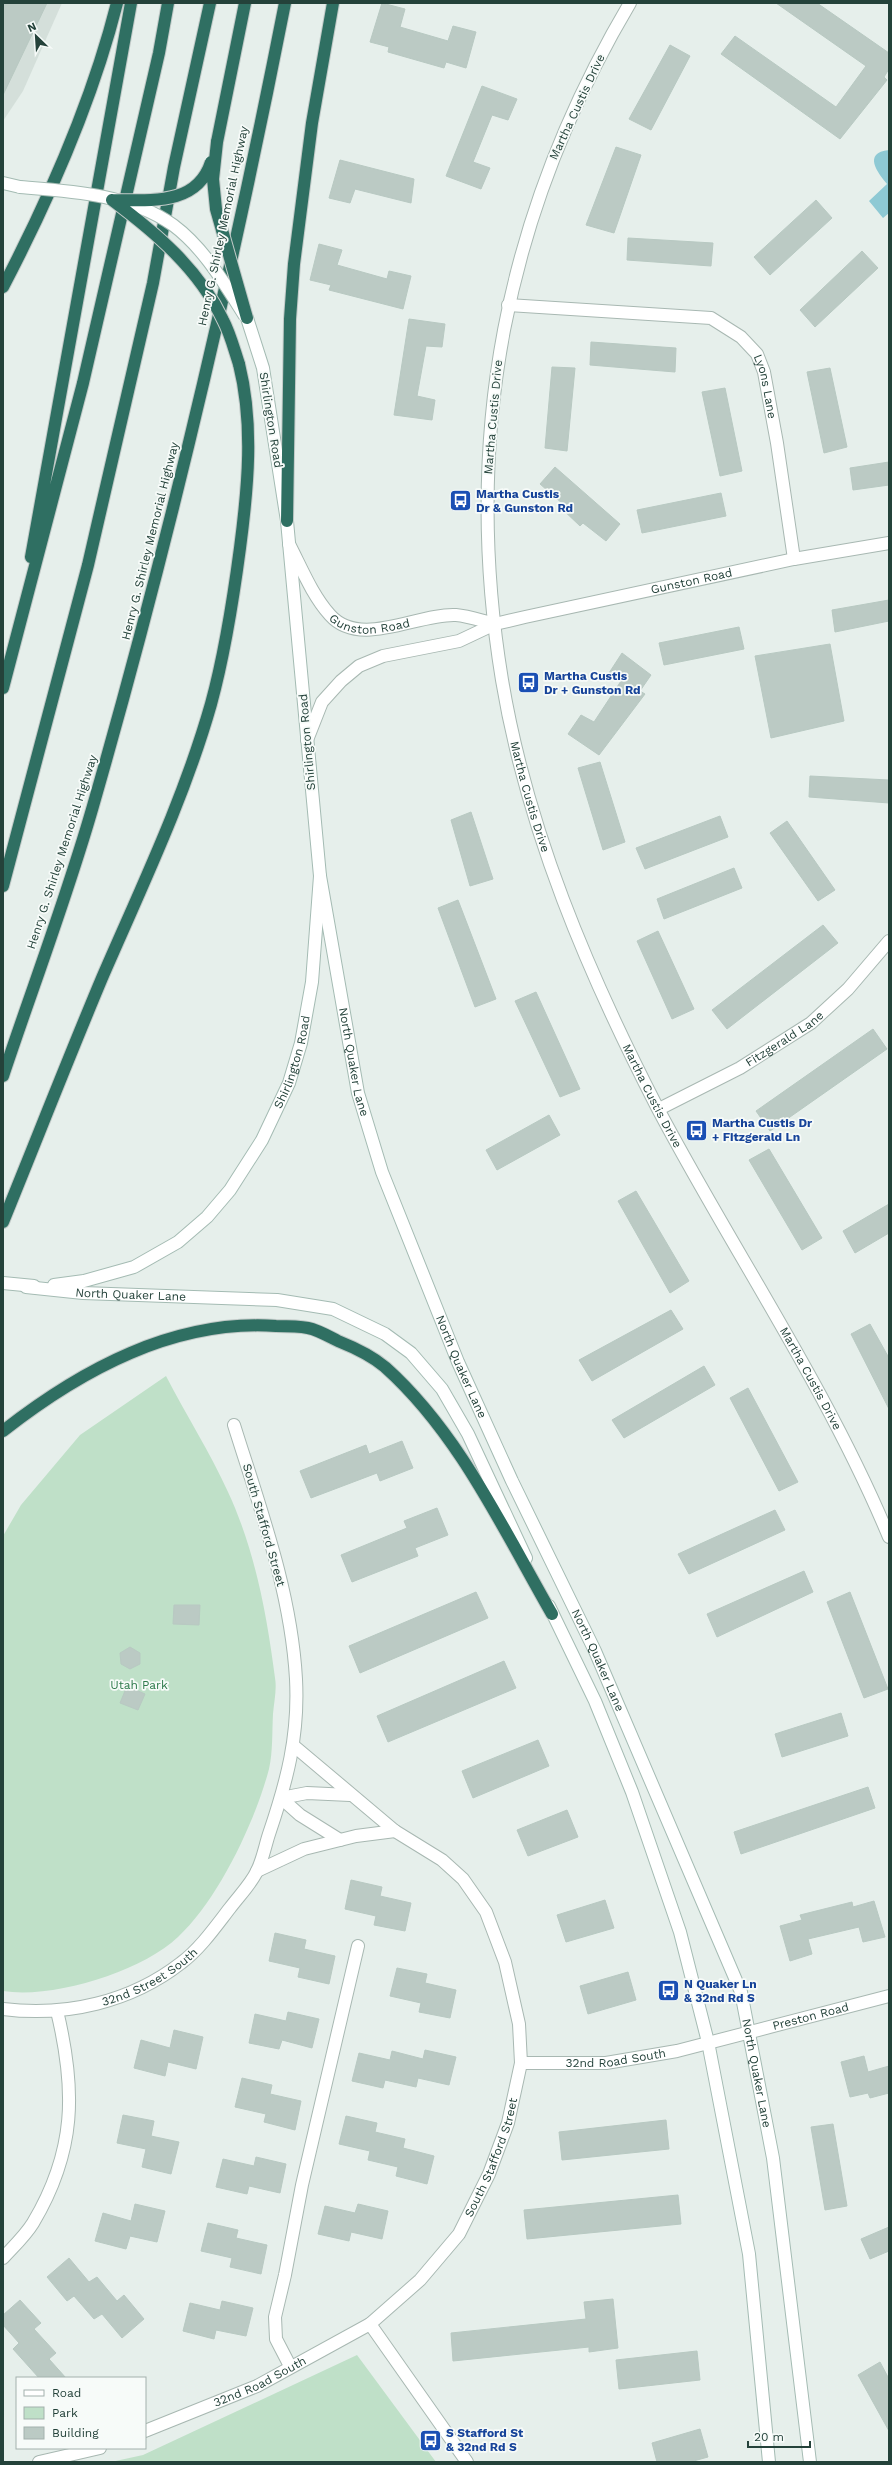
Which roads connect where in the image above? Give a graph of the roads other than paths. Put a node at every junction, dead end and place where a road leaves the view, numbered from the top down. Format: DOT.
graph roads {
  1 [pos="117,3"];
  2 [pos="131,3"];
  3 [pos="168,3"];
  4 [pos="210,3"];
  5 [pos="245,3"];
  6 [pos="285,3"];
  7 [pos="333,3"];
  8 [pos="630,3"];
  9 [pos="217,142"];
  10 [pos="3,183"];
  11 [pos="20,187"];
  12 [pos="3,189"];
  13 [pos="112,200"];
  14 [pos="3,287"];
  15 [pos="508,305"];
  16 [pos="247,318"];
  17 [pos="287,521"];
  18 [pos="288,543"];
  19 [pos="889,543"];
  20 [pos="794,559"];
  21 [pos="495,624"];
  22 [pos="18,632"];
  23 [pos="3,688"];
  24 [pos="307,740"];
  25 [pos="320,876"];
  26 [pos="3,886"];
  27 [pos="889,941"];
  28 [pos="3,1076"];
  29 [pos="659,1109"];
  30 [pos="3,1222"];
  31 [pos="3,1283"];
  32 [pos="26,1287"];
  33 [pos="234,1425"];
  34 [pos="3,1431"];
  35 [pos="889,1537"];
  36 [pos="552,1614"];
  37 [pos="294,1746"];
  38 [pos="350,1795"];
  39 [pos="281,1798"];
  40 [pos="395,1831"];
  41 [pos="340,1840"];
  42 [pos="257,1871"];
  43 [pos="358,1946"];
  44 [pos="889,1996"];
  45 [pos="3,2009"];
  46 [pos="57,2011"];
  47 [pos="749,2031"];
  48 [pos="708,2042"];
  49 [pos="521,2063"];
  50 [pos="3,2258"];
  51 [pos="370,2324"];
  52 [pos="290,2366"];
  53 [pos="146,2432"];
  54 [pos="96,2449"];
  55 [pos="39,2462"];
  56 [pos="467,2462"];
  57 [pos="769,2462"];
  58 [pos="810,2462"];
  1 -- 14 [label="highway"];
  2 -- 22 [label="highway"];
  3 -- 22 [label="highway"];
  4 -- 26 [label="highway"];
  5 -- 9 [label="highway"];
  6 -- 28 [label="highway, Henry G. Shirley Memorial Highway"];
  7 -- 17 [label="highway"];
  8 -- 15 [label="street, Martha Custis Drive"];
  9 -- 13 [label="highway, bridge"];
  9 -- 16 [label="highway, bridge"];
  10 -- 11 [label="street"];
  11 -- 12 [label="street, Shirlington Road"];
  11 -- 13 [label="street, Shirlington Road, bridge"];
  13 -- 16 [label="street, Shirlington Road, bridge"];
  13 -- 30 [label="highway, bridge"];
  15 -- 20 [label="street, Lyons Lane"];
  15 -- 21 [label="street, Martha Custis Drive"];
  16 -- 17 [label="street, Shirlington Road"];
  17 -- 18 [label="street, Shirlington Road"];
  18 -- 21 [label="street, Gunston Road"];
  18 -- 24 [label="street, Shirlington Road"];
  19 -- 20 [label="street, Gunston Road"];
  20 -- 21 [label="street, Gunston Road"];
  21 -- 24 [label="street, Gunston Road"];
  21 -- 29 [label="street, Martha Custis Drive"];
  22 -- 23 [label="highway"];
  24 -- 25 [label="street, Shirlington Road"];
  25 -- 32 [label="street, Shirlington Road"];
  25 -- 47 [label="street, North Quaker Lane"];
  27 -- 29 [label="street, Fitzgerald Lane"];
  29 -- 35 [label="street, Martha Custis Drive"];
  31 -- 32 [label="street, Shirlington Road"];
  32 -- 36 [label="street, North Quaker Lane"];
  33 -- 37 [label="street, South Stafford Street"];
  34 -- 36 [label="highway"];
  36 -- 48 [label="street, North Quaker Lane"];
  37 -- 38 [label="street, South Stafford Street"];
  37 -- 39 [label="street, South Stafford Street"];
  38 -- 39 [label="street"];
  38 -- 40 [label="street, South Stafford Street"];
  39 -- 41 [label="street"];
  39 -- 42 [label="street, 32nd Street South"];
  40 -- 41 [label="street"];
  40 -- 49 [label="street, South Stafford Street"];
  41 -- 42 [label="street, 32nd Street South"];
  42 -- 46 [label="street, 32nd Street South"];
  43 -- 52 [label="street"];
  44 -- 47 [label="street, Preston Road"];
  45 -- 46 [label="street, 32nd Street South"];
  46 -- 50 [label="street"];
  47 -- 48 [label="street, Preston Road"];
  47 -- 58 [label="street, North Quaker Lane"];
  48 -- 49 [label="street, 32nd Road South"];
  48 -- 57 [label="street, North Quaker Lane"];
  49 -- 51 [label="street, South Stafford Street"];
  51 -- 52 [label="street, 32nd Road South"];
  51 -- 56 [label="street"];
  52 -- 53 [label="street, 32nd Road South"];
  54 -- 55 [label="street"];
}
